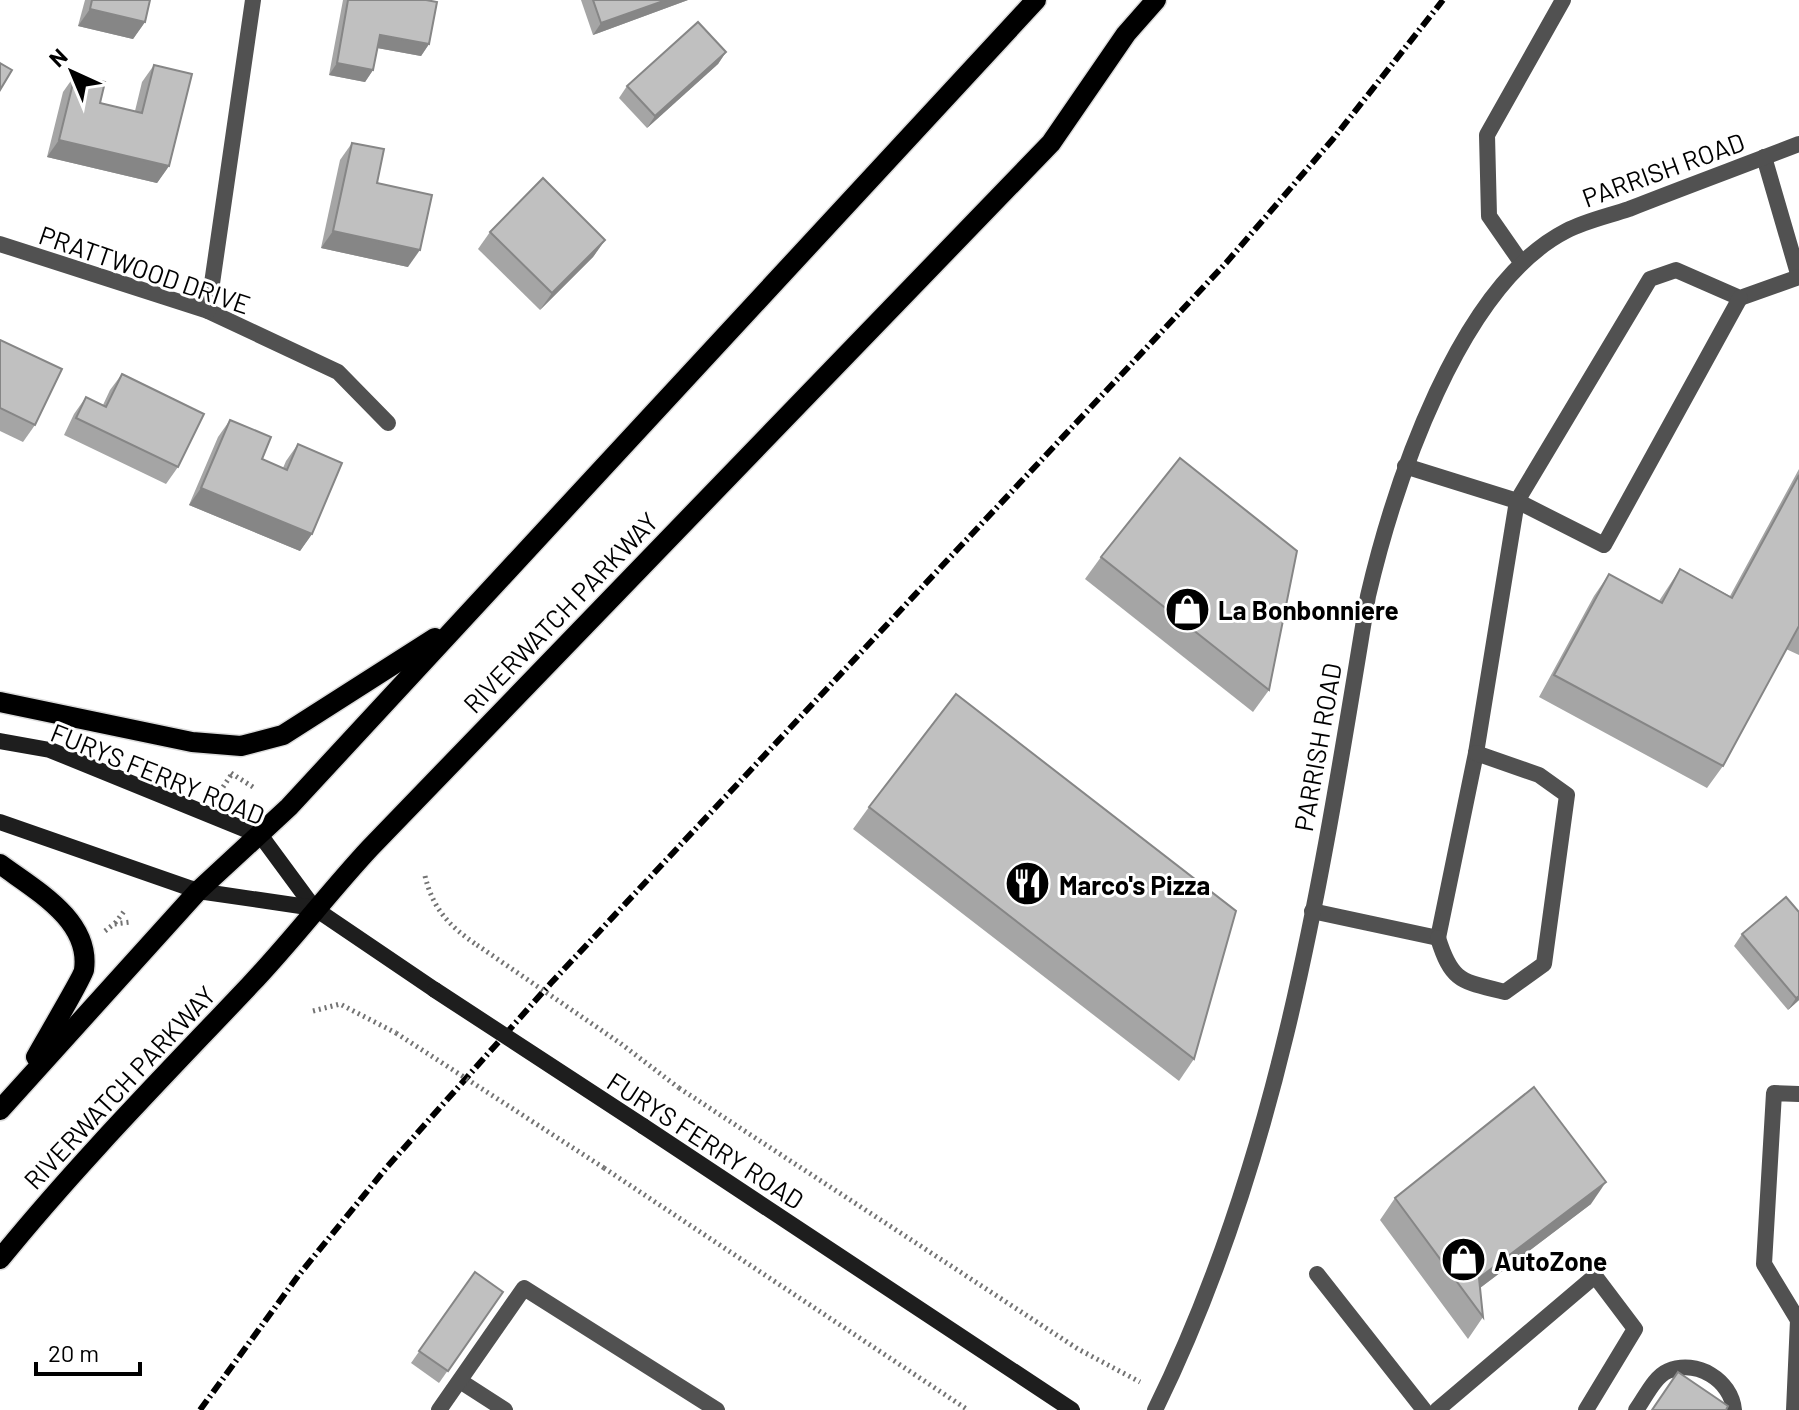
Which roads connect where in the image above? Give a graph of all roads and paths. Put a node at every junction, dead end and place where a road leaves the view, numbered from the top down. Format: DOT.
graph roads {
  1 [pos="253,0"];
  2 [pos="1036,0"];
  3 [pos="1156,0"];
  4 [pos="1563,0"];
  5 [pos="1799,144"];
  6 [pos="1764,157"];
  7 [pos="0,244"];
  8 [pos="1521,262"];
  9 [pos="1799,277"];
  10 [pos="1740,298"];
  11 [pos="208,311"];
  12 [pos="388,423"];
  13 [pos="1405,466"];
  14 [pos="1517,501"];
  15 [pos="462,621"];
  16 [pos="0,702"];
  17 [pos="0,741"];
  18 [pos="1476,753"];
  19 [pos="232,760"];
  20 [pos="231,775"];
  21 [pos="223,787"];
  22 [pos="256,789"];
  23 [pos="0,822"];
  24 [pos="261,836"];
  25 [pos="0,864"];
  26 [pos="425,876"];
  27 [pos="198,891"];
  28 [pos="314,908"];
  29 [pos="125,910"];
  30 [pos="1312,911"];
  31 [pos="130,922"];
  32 [pos="114,924"];
  33 [pos="102,934"];
  34 [pos="1438,938"];
  35 [pos="313,1011"];
  36 [pos="24,1082"];
  37 [pos="1799,1094"];
  38 [pos="0,1110"];
  39 [pos="0,1259"];
  40 [pos="1317,1274"];
  41 [pos="460,1381"];
  42 [pos="1162,1394"];
  43 [pos="439,1410"];
  44 [pos="505,1410"];
  45 [pos="717,1410"];
  46 [pos="968,1410"];
  47 [pos="1072,1410"];
  48 [pos="1155,1410"];
  49 [pos="1424,1410"];
  50 [pos="1437,1410"];
  51 [pos="1586,1410"];
  52 [pos="1636,1410"];
  53 [pos="1734,1410"];
  54 [pos="1794,1410"];
  1 -- 11 [label="street"];
  2 -- 15 [label="main road"];
  3 -- 28 [label="main road, RIVERWATCH PARKWAY"];
  4 -- 8 [label="street"];
  5 -- 6 [label="street, PARRISH ROAD"];
  6 -- 8 [label="street, PARRISH ROAD"];
  6 -- 9 [label="street"];
  7 -- 11 [label="street, PRATTWOOD DRIVE"];
  8 -- 13 [label="street, PARRISH ROAD"];
  9 -- 10 [label="street"];
  10 -- 14 [label="street"];
  10 -- 14 [label="street"];
  11 -- 12 [label="street, PRATTWOOD DRIVE"];
  13 -- 14 [label="street"];
  13 -- 30 [label="street, PARRISH ROAD"];
  14 -- 18 [label="street"];
  15 -- 16 [label="main road"];
  15 -- 24 [label="main road"];
  17 -- 24 [label="main road, FURYS FERRY ROAD"];
  18 -- 34 [label="street"];
  18 -- 34 [label="street"];
  19 -- 20 [label="path"];
  20 -- 21 [label="path"];
  20 -- 22 [label="path"];
  23 -- 27 [label="main road, FURYS FERRY ROAD"];
  24 -- 27 [label="main road"];
  24 -- 28 [label="main road, FURYS FERRY ROAD"];
  25 -- 36 [label="main road"];
  26 -- 42 [label="path, bridge"];
  27 -- 28 [label="main road, FURYS FERRY ROAD"];
  27 -- 36 [label="main road"];
  28 -- 39 [label="main road, RIVERWATCH PARKWAY"];
  28 -- 47 [label="main road, FURYS FERRY ROAD, bridge"];
  29 -- 32 [label="path"];
  30 -- 34 [label="street"];
  30 -- 42 [label="street, PARRISH ROAD"];
  31 -- 32 [label="path"];
  32 -- 33 [label="path"];
  35 -- 46 [label="path, bridge"];
  36 -- 38 [label="main road"];
  37 -- 54 [label="street"];
  40 -- 49 [label="street"];
  41 -- 43 [label="street"];
  41 -- 44 [label="street"];
  41 -- 45 [label="street"];
  42 -- 48 [label="street, PARRISH ROAD"];
  50 -- 51 [label="street"];
  52 -- 53 [label="street"];
}
